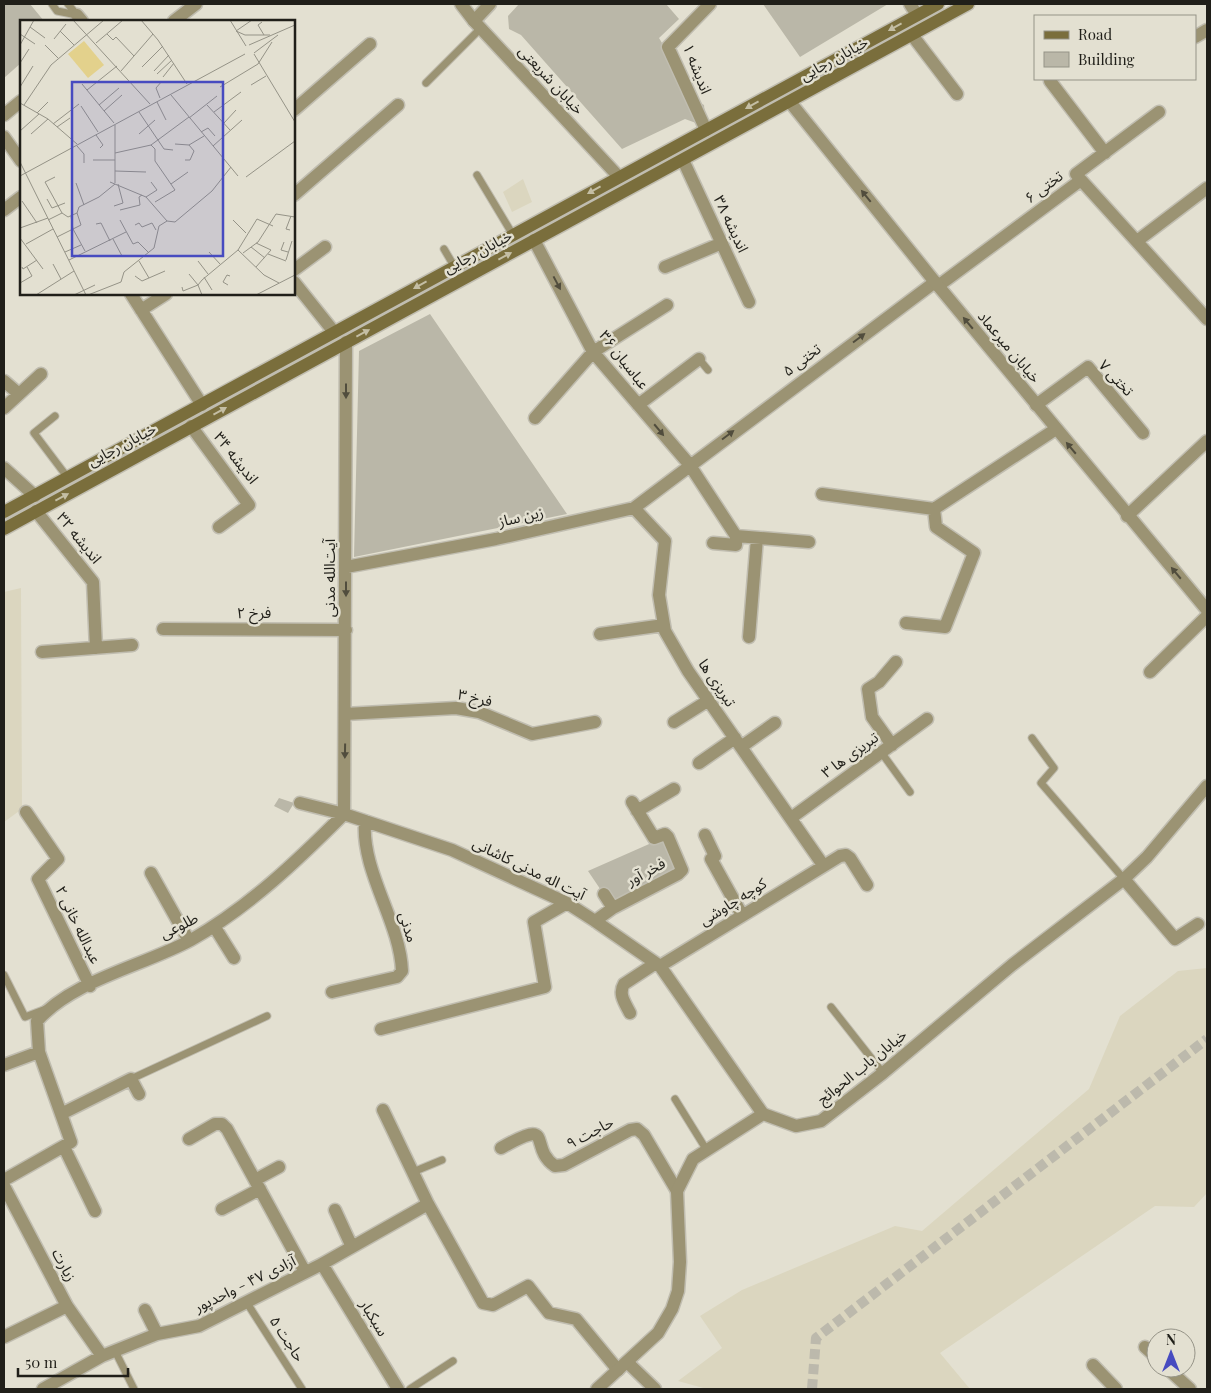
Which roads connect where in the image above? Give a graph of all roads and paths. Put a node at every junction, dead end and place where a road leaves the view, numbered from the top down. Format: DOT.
graph roads {
  1 [pos="52,4"];
  2 [pos="68,4"];
  3 [pos="196,4"];
  4 [pos="461,4"];
  5 [pos="490,4"];
  6 [pos="710,4"];
  7 [pos="910,4"];
  8 [pos="938,4"];
  9 [pos="968,4"];
  10 [pos="917,15"];
  11 [pos="80,18"];
  12 [pos="175,20"];
  13 [pos="478,24"];
  14 [pos="1207,30"];
  15 [pos="912,35"];
  16 [pos="1196,36"];
  17 [pos="370,44"];
  18 [pos="1050,81"];
  19 [pos="426,83"];
  20 [pos="957,94"];
  21 [pos="20,102"];
  22 [pos="790,102"];
  23 [pos="398,104"];
  24 [pos="295,109"];
  25 [pos="1159,112"];
  26 [pos="4,115"];
  27 [pos="706,130"];
  28 [pos="4,137"];
  29 [pos="1105,152"];
  30 [pos="20,160"];
  31 [pos="683,160"];
  32 [pos="476,175"];
  33 [pos="619,176"];
  34 [pos="1081,180"];
  35 [pos="1207,188"];
  36 [pos="295,194"];
  37 [pos="20,197"];
  38 [pos="4,209"];
  39 [pos="513,234"];
  40 [pos="534,240"];
  41 [pos="1137,241"];
  42 [pos="722,243"];
  43 [pos="325,247"];
  44 [pos="444,250"];
  45 [pos="454,266"];
  46 [pos="665,267"];
  47 [pos="295,269"];
  48 [pos="295,283"];
  49 [pos="936,284"];
  50 [pos="132,295"];
  51 [pos="164,295"];
  52 [pos="749,302"];
  53 [pos="667,305"];
  54 [pos="141,310"];
  55 [pos="1207,319"];
  56 [pos="334,332"];
  57 [pos="346,342"];
  58 [pos="593,352"];
  59 [pos="699,359"];
  60 [pos="708,370"];
  61 [pos="41,374"];
  62 [pos="4,381"];
  63 [pos="18,394"];
  64 [pos="1036,404"];
  65 [pos="202,405"];
  66 [pos="638,405"];
  67 [pos="4,408"];
  68 [pos="55,416"];
  69 [pos="535,418"];
  70 [pos="191,426"];
  71 [pos="1056,430"];
  72 [pos="1143,433"];
  73 [pos="1207,441"];
  74 [pos="689,464"];
  75 [pos="4,468"];
  76 [pos="68,478"];
  77 [pos="822,494"];
  78 [pos="35,496"];
  79 [pos="634,508"];
  80 [pos="934,509"];
  81 [pos="36,510"];
  82 [pos="4,512"];
  83 [pos="1127,516"];
  84 [pos="219,527"];
  85 [pos="4,529"];
  86 [pos="736,536"];
  87 [pos="757,538"];
  88 [pos="809,542"];
  89 [pos="713,543"];
  90 [pos="346,567"];
  91 [pos="1207,610"];
  92 [pos="1207,616"];
  93 [pos="906,623"];
  94 [pos="664,625"];
  95 [pos="162,629"];
  96 [pos="346,630"];
  97 [pos="600,634"];
  98 [pos="750,637"];
  99 [pos="132,645"];
  100 [pos="96,648"];
  101 [pos="42,652"];
  102 [pos="896,662"];
  103 [pos="1150,672"];
  104 [pos="709,700"];
  105 [pos="345,714"];
  106 [pos="927,719"];
  107 [pos="595,722"];
  108 [pos="674,722"];
  109 [pos="775,723"];
  110 [pos="1032,738"];
  111 [pos="738,742"];
  112 [pos="886,749"];
  113 [pos="700,763"];
  114 [pos="1207,786"];
  115 [pos="674,789"];
  116 [pos="910,792"];
  117 [pos="300,803"];
  118 [pos="26,812"];
  119 [pos="344,814"];
  120 [pos="792,818"];
  121 [pos="365,821"];
  122 [pos="705,835"];
  123 [pos="823,865"];
  124 [pos="151,873"];
  125 [pos="1124,879"];
  126 [pos="866,886"];
  127 [pos="604,894"];
  128 [pos="567,903"];
  129 [pos="613,908"];
  130 [pos="742,915"];
  131 [pos="595,921"];
  132 [pos="1198,924"];
  133 [pos="214,926"];
  134 [pos="189,941"];
  135 [pos="234,958"];
  136 [pos="658,965"];
  137 [pos="4,975"];
  138 [pos="90,986"];
  139 [pos="332,992"];
  140 [pos="50,1007"];
  141 [pos="831,1007"];
  142 [pos="630,1013"];
  143 [pos="267,1016"];
  144 [pos="381,1029"];
  145 [pos="38,1052"];
  146 [pos="4,1065"];
  147 [pos="884,1073"];
  148 [pos="131,1079"];
  149 [pos="139,1094"];
  150 [pos="675,1099"];
  151 [pos="383,1110"];
  152 [pos="61,1114"];
  153 [pos="763,1114"];
  154 [pos="190,1139"];
  155 [pos="64,1147"];
  156 [pos="501,1148"];
  157 [pos="706,1150"];
  158 [pos="442,1160"];
  159 [pos="279,1167"];
  160 [pos="413,1172"];
  161 [pos="4,1180"];
  162 [pos="257,1184"];
  163 [pos="4,1186"];
  164 [pos="677,1191"];
  165 [pos="428,1204"];
  166 [pos="222,1209"];
  167 [pos="334,1210"];
  168 [pos="95,1211"];
  169 [pos="352,1247"];
  170 [pos="322,1264"];
  171 [pos="305,1272"];
  172 [pos="247,1303"];
  173 [pos="68,1306"];
  174 [pos="145,1310"];
  175 [pos="157,1334"];
  176 [pos="4,1337"];
  177 [pos="116,1351"];
  178 [pos="102,1356"];
  179 [pos="453,1361"];
  180 [pos="623,1366"];
  181 [pos="1093,1366"];
  182 [pos="1178,1378"];
  183 [pos="43,1389"];
  184 [pos="134,1389"];
  185 [pos="302,1389"];
  186 [pos="398,1389"];
  187 [pos="410,1389"];
  188 [pos="596,1389"];
  189 [pos="655,1389"];
  190 [pos="1116,1389"];
  191 [pos="1190,1389"];
  1 -- 11 [label="lane"];
  2 -- 11 [label="lane"];
  3 -- 12 [label="street"];
  4 -- 13 [label="street, خیابان شریعتی"];
  5 -- 13 [label="street"];
  6 -- 27 [label="street, اندیشه ۱"];
  7 -- 10 [label="street"];
  8 -- 10 [label="main road, خیابان رجایی"];
  9 -- 15 [label="main road, خیابان رجایی"];
  10 -- 27 [label="main road, خیابان رجایی, one-way"];
  13 -- 19 [label="lane"];
  13 -- 33 [label="street, خیابان شریعتی"];
  14 -- 16 [label="street"];
  15 -- 20 [label="street"];
  15 -- 22 [label="main road, خیابان رجایی"];
  17 -- 24 [label="street"];
  18 -- 29 [label="street"];
  21 -- 26 [label="street"];
  22 -- 31 [label="main road, خیابان رجایی"];
  49 -- 22 [label="street, خیابان میرعماد, one-way"];
  23 -- 36 [label="street"];
  25 -- 29 [label="street, تختی ۶"];
  27 -- 33 [label="main road, خیابان رجایی"];
  28 -- 30 [label="street"];
  29 -- 34 [label="street, تختی ۶"];
  31 -- 40 [label="main road, خیابان رجایی"];
  31 -- 42 [label="street, اندیشه ۳۸"];
  32 -- 39 [label="lane"];
  33 -- 39 [label="main road, خیابان رجایی, one-way"];
  34 -- 41 [label="street"];
  34 -- 49 [label="street, تختی ۶"];
  35 -- 41 [label="street"];
  37 -- 38 [label="street"];
  39 -- 45 [label="main road, خیابان رجایی"];
  57 -- 40 [label="main road, خیابان رجایی, one-way"];
  40 -- 58 [label="street, عباسیان ۳۶, one-way"];
  41 -- 55 [label="street"];
  42 -- 46 [label="street"];
  42 -- 52 [label="street, اندیشه ۳۸"];
  43 -- 47 [label="street"];
  44 -- 45 [label="lane"];
  45 -- 56 [label="main road, خیابان رجایی, one-way"];
  48 -- 56 [label="street"];
  64 -- 49 [label="street, خیابان میرعماد, one-way"];
  74 -- 49 [label="street, تختی ۵, one-way"];
  50 -- 54 [label="street"];
  51 -- 54 [label="street"];
  53 -- 58 [label="street"];
  54 -- 65 [label="street"];
  56 -- 65 [label="main road, خیابان رجایی"];
  70 -- 57 [label="main road, خیابان رجایی, one-way"];
  57 -- 90 [label="street, آیت‌الله مدنی, one-way"];
  58 -- 66 [label="street, عباسیان ۳۶"];
  58 -- 69 [label="street"];
  59 -- 60 [label="lane"];
  59 -- 66 [label="street"];
  61 -- 63 [label="street"];
  62 -- 63 [label="street"];
  63 -- 67 [label="street"];
  64 -- 71 [label="street, خیابان میرعماد"];
  64 -- 72 [label="street, تختی ۷"];
  65 -- 76 [label="main road, خیابان رجایی"];
  66 -- 74 [label="street, عباسیان ۳۶, one-way"];
  68 -- 76 [label="lane"];
  81 -- 70 [label="main road, خیابان رجایی, one-way"];
  70 -- 84 [label="street, اندیشه ۳۴"];
  71 -- 80 [label="street"];
  83 -- 71 [label="street, خیابان میرعماد, one-way"];
  73 -- 83 [label="street"];
  74 -- 79 [label="street, زین ساز"];
  74 -- 86 [label="street, عباسیان ۳۶"];
  75 -- 78 [label="street"];
  76 -- 78 [label="main road, خیابان رجایی"];
  77 -- 80 [label="street"];
  78 -- 82 [label="main road, خیابان رجایی"];
  79 -- 90 [label="street, زین ساز"];
  79 -- 94 [label="street, تبریزی ها"];
  80 -- 93 [label="street"];
  81 -- 85 [label="main road, خیابان رجایی"];
  81 -- 100 [label="street, اندیشه ۳۲"];
  91 -- 83 [label="street, خیابان میرعماد, one-way"];
  86 -- 87 [label="street"];
  86 -- 89 [label="street"];
  87 -- 88 [label="street"];
  87 -- 98 [label="street"];
  90 -- 96 [label="street, آیت‌الله مدنی, one-way"];
  92 -- 103 [label="street"];
  94 -- 97 [label="street"];
  94 -- 104 [label="street, تبریزی ها"];
  95 -- 96 [label="street, فرخ ۲"];
  96 -- 105 [label="street, آیت‌الله مدنی"];
  99 -- 100 [label="street"];
  100 -- 101 [label="street"];
  102 -- 112 [label="street"];
  104 -- 108 [label="street"];
  104 -- 111 [label="street, تبریزی ها"];
  105 -- 107 [label="street, فرخ ۳"];
  105 -- 119 [label="street, آیت‌الله مدنی, one-way"];
  106 -- 112 [label="street, تبریزی ها ۳"];
  109 -- 111 [label="street"];
  110 -- 125 [label="lane"];
  111 -- 113 [label="street"];
  111 -- 120 [label="street, تبریزی ها"];
  112 -- 116 [label="lane"];
  112 -- 120 [label="street, تبریزی ها ۳"];
  114 -- 125 [label="street, خیابان باب الحوائج"];
  115 -- 129 [label="street, فخر آور"];
  117 -- 119 [label="street, آیت اله مدنی کاشانی"];
  118 -- 138 [label="street, عبدالله خانی ۲"];
  119 -- 121 [label="street, آیت اله مدنی کاشانی"];
  119 -- 133 [label="street, طلوعی"];
  120 -- 123 [label="street, تبریزی ها"];
  121 -- 128 [label="street, آیت اله مدنی کاشانی"];
  121 -- 139 [label="street, مدنی"];
  122 -- 130 [label="street"];
  123 -- 126 [label="street, کوچه چاوشی"];
  123 -- 130 [label="street, کوچه چاوشی"];
  124 -- 134 [label="street"];
  125 -- 132 [label="street"];
  125 -- 147 [label="street, خیابان باب الحوائج"];
  127 -- 129 [label="street"];
  128 -- 131 [label="street, آیت اله مدنی کاشانی"];
  128 -- 144 [label="street"];
  129 -- 131 [label="street, فخر آور"];
  130 -- 136 [label="street, کوچه چاوشی"];
  131 -- 136 [label="street, آیت اله مدنی کاشانی"];
  133 -- 134 [label="street, طلوعی"];
  133 -- 135 [label="street"];
  134 -- 138 [label="street, طلوعی"];
  136 -- 142 [label="street, کوچه چاوشی"];
  136 -- 153 [label="street, آیت اله مدنی کاشانی"];
  137 -- 140 [label="lane"];
  138 -- 140 [label="street, طلوعی"];
  140 -- 145 [label="street, طلوعی"];
  141 -- 147 [label="lane"];
  143 -- 148 [label="lane"];
  145 -- 146 [label="street"];
  145 -- 152 [label="street, طلوعی"];
  147 -- 153 [label="street, خیابان باب الحوائج"];
  148 -- 149 [label="street"];
  148 -- 152 [label="street"];
  150 -- 157 [label="lane"];
  151 -- 160 [label="street"];
  152 -- 155 [label="street, طلوعی"];
  153 -- 157 [label="street"];
  154 -- 162 [label="street"];
  155 -- 161 [label="street"];
  155 -- 168 [label="street"];
  156 -- 164 [label="street, حاجت ۹"];
  157 -- 164 [label="street"];
  158 -- 160 [label="lane"];
  159 -- 162 [label="street"];
  160 -- 165 [label="street"];
  162 -- 166 [label="street"];
  162 -- 171 [label="street"];
  163 -- 173 [label="street, زیارت"];
  164 -- 180 [label="street"];
  165 -- 169 [label="street, آزادی ۴۷ - واحدپور"];
  165 -- 180 [label="street"];
  167 -- 169 [label="street"];
  169 -- 170 [label="street, آزادی ۴۷ - واحدپور"];
  170 -- 171 [label="street, آزادی ۴۷ - واحدپور"];
  170 -- 186 [label="street, سبکبار"];
  171 -- 172 [label="street, آزادی ۴۷ - واحدپور"];
  172 -- 175 [label="street, آزادی ۴۷ - واحدپور"];
  172 -- 185 [label="lane, حاجت ۵"];
  173 -- 176 [label="street"];
  173 -- 178 [label="street, زیارت"];
  174 -- 175 [label="street"];
  175 -- 177 [label="street, آزادی ۴۷ - واحدپور"];
  177 -- 178 [label="street, آزادی ۴۷ - واحدپور"];
  177 -- 184 [label="lane"];
  178 -- 183 [label="street, آزادی ۴۷ - واحدپور"];
  179 -- 187 [label="lane"];
  180 -- 188 [label="street"];
  180 -- 189 [label="street"];
  181 -- 190 [label="street"];
  182 -- 191 [label="street"];
}
